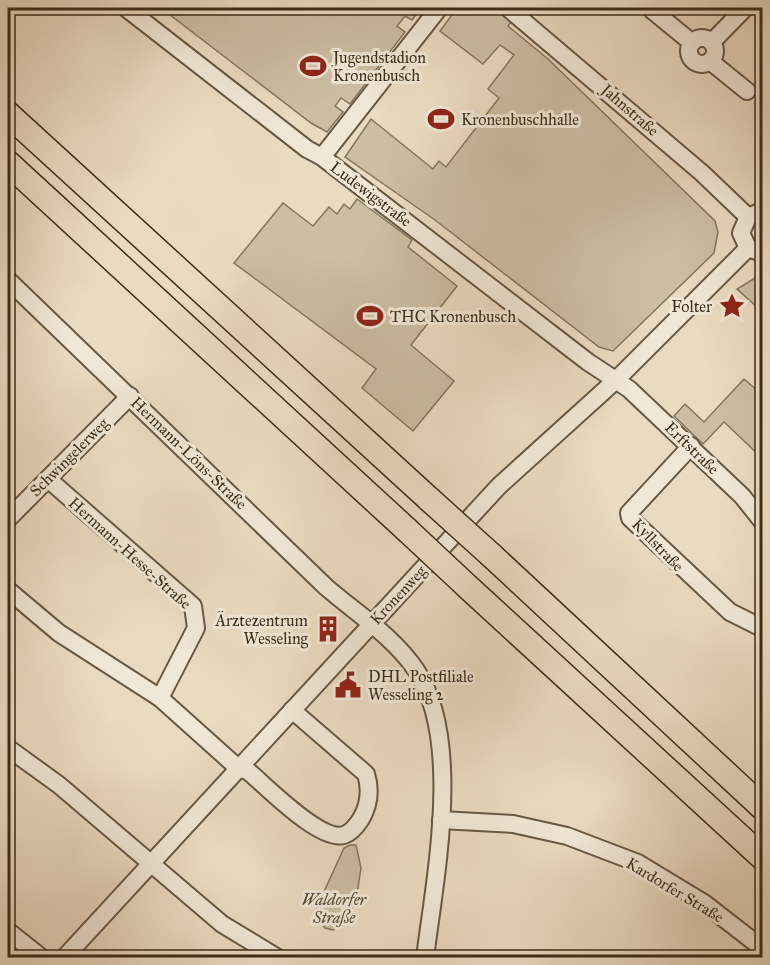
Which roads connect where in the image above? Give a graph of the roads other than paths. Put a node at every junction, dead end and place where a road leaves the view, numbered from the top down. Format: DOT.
graph roads {
  1 [pos="126,8"];
  2 [pos="439,8"];
  3 [pos="508,8"];
  4 [pos="745,8"];
  5 [pos="652,10"];
  6 [pos="527,13"];
  7 [pos="691,42"];
  8 [pos="712,42"];
  9 [pos="710,61"];
  10 [pos="747,92"];
  11 [pos="8,114"];
  12 [pos="322,157"];
  13 [pos="8,163"];
  14 [pos="755,214"];
  15 [pos="755,251"];
  16 [pos="8,280"];
  17 [pos="616,380"];
  18 [pos="129,396"];
  19 [pos="691,446"];
  20 [pos="48,479"];
  21 [pos="8,519"];
  22 [pos="762,521"];
  23 [pos="8,590"];
  24 [pos="371,623"];
  25 [pos="762,628"];
  26 [pos="160,699"];
  27 [pos="292,710"];
  28 [pos="8,748"];
  29 [pos="238,768"];
  30 [pos="762,807"];
  31 [pos="441,820"];
  32 [pos="762,857"];
  33 [pos="149,864"];
  34 [pos="8,931"];
  35 [pos="762,948"];
  36 [pos="42,957"];
  37 [pos="64,957"];
  38 [pos="278,957"];
  39 [pos="425,957"];
  1 -- 12 [label="street, Ludewigstraße"];
  2 -- 12 [label="street"];
  3 -- 6 [label="street, Jahnstraße"];
  4 -- 8 [label="street"];
  5 -- 7 [label="street"];
  6 -- 14 [label="street, Jahnstraße"];
  7 -- 8 [label="street"];
  7 -- 9 [label="street"];
  8 -- 9 [label="street"];
  9 -- 10 [label="street"];
  11 -- 30 [label="highway, bridge"];
  12 -- 17 [label="street, Ludewigstraße"];
  13 -- 32 [label="highway, bridge"];
  14 -- 15 [label="street"];
  15 -- 17 [label="street, Kronenweg"];
  16 -- 18 [label="street, Hermann-Löns-Straße"];
  17 -- 19 [label="street, Erftstraße"];
  17 -- 24 [label="street, Kronenweg"];
  18 -- 20 [label="street, Schwingelerweg"];
  18 -- 24 [label="street, Hermann-Löns-Straße"];
  19 -- 22 [label="street, Erftstraße"];
  19 -- 25 [label="street, Kyllstraße"];
  20 -- 21 [label="street, Schwingelerweg"];
  20 -- 26 [label="street, Hermann-Hesse-Straße"];
  23 -- 26 [label="street"];
  24 -- 27 [label="street, Kronenweg"];
  24 -- 31 [label="street"];
  26 -- 29 [label="street"];
  27 -- 29 [label="street, Kronenweg"];
  27 -- 29 [label="street"];
  28 -- 33 [label="street"];
  29 -- 33 [label="street, Kronenweg"];
  31 -- 35 [label="street, Kardorfer Straße"];
  31 -- 39 [label="street"];
  33 -- 37 [label="street, Kronenweg"];
  33 -- 38 [label="street"];
  34 -- 36 [label="street"];
}
